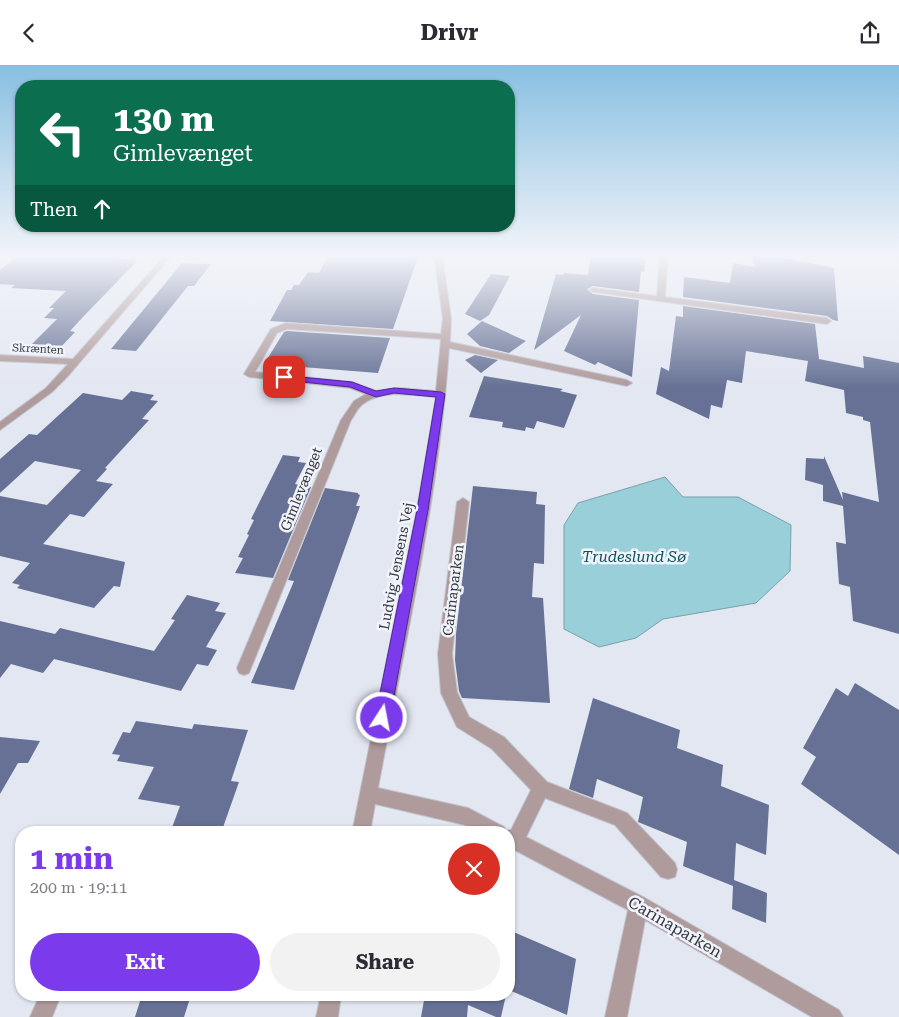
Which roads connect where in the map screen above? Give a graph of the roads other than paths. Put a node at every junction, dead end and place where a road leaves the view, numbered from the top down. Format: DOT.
graph roads {
  1 [pos="131,298"];
  2 [pos="444,298"];
  3 [pos="657,298"];
  4 [pos="661,299"];
  5 [pos="827,321"];
  6 [pos="446,340"];
  7 [pos="0,358"];
  8 [pos="75,362"];
  9 [pos="627,383"];
  10 [pos="376,394"];
  11 [pos="441,394"];
  12 [pos="0,427"];
  13 [pos="463,502"];
  14 [pos="244,668"];
  15 [pos="541,788"];
  16 [pos="368,794"];
  17 [pos="362,826"];
  18 [pos="486,826"];
  19 [pos="515,827"];
  20 [pos="515,841"];
  21 [pos="668,871"];
  22 [pos="638,905"];
  23 [pos="48,1001"];
  24 [pos="330,1001"];
  25 [pos="41,1017"];
  26 [pos="327,1017"];
  27 [pos="616,1017"];
  28 [pos="832,1017"];
  1 -- 8 [label="street"];
  2 -- 6 [label="street, Ludvig Jensens Vej"];
  3 -- 4 [label="street"];
  4 -- 5 [label="street"];
  6 -- 9 [label="street"];
  6 -- 10 [label="street"];
  6 -- 11 [label="street, Ludvig Jensens Vej"];
  7 -- 8 [label="street, Skrænten"];
  8 -- 12 [label="street"];
  10 -- 11 [label="street, Gimlevænget"];
  10 -- 14 [label="street, Gimlevænget"];
  11 -- 16 [label="street, Ludvig Jensens Vej"];
  13 -- 15 [label="street, Carinaparken"];
  15 -- 19 [label="street"];
  15 -- 21 [label="street, Carinaparken"];
  16 -- 17 [label="street, Ludvig Jensens Vej"];
  16 -- 18 [label="street, Carinaparken"];
  20 -- 22 [label="street, Carinaparken"];
  22 -- 27 [label="street"];
  22 -- 28 [label="street, Carinaparken"];
  23 -- 25 [label="street"];
  24 -- 26 [label="street"];
}
